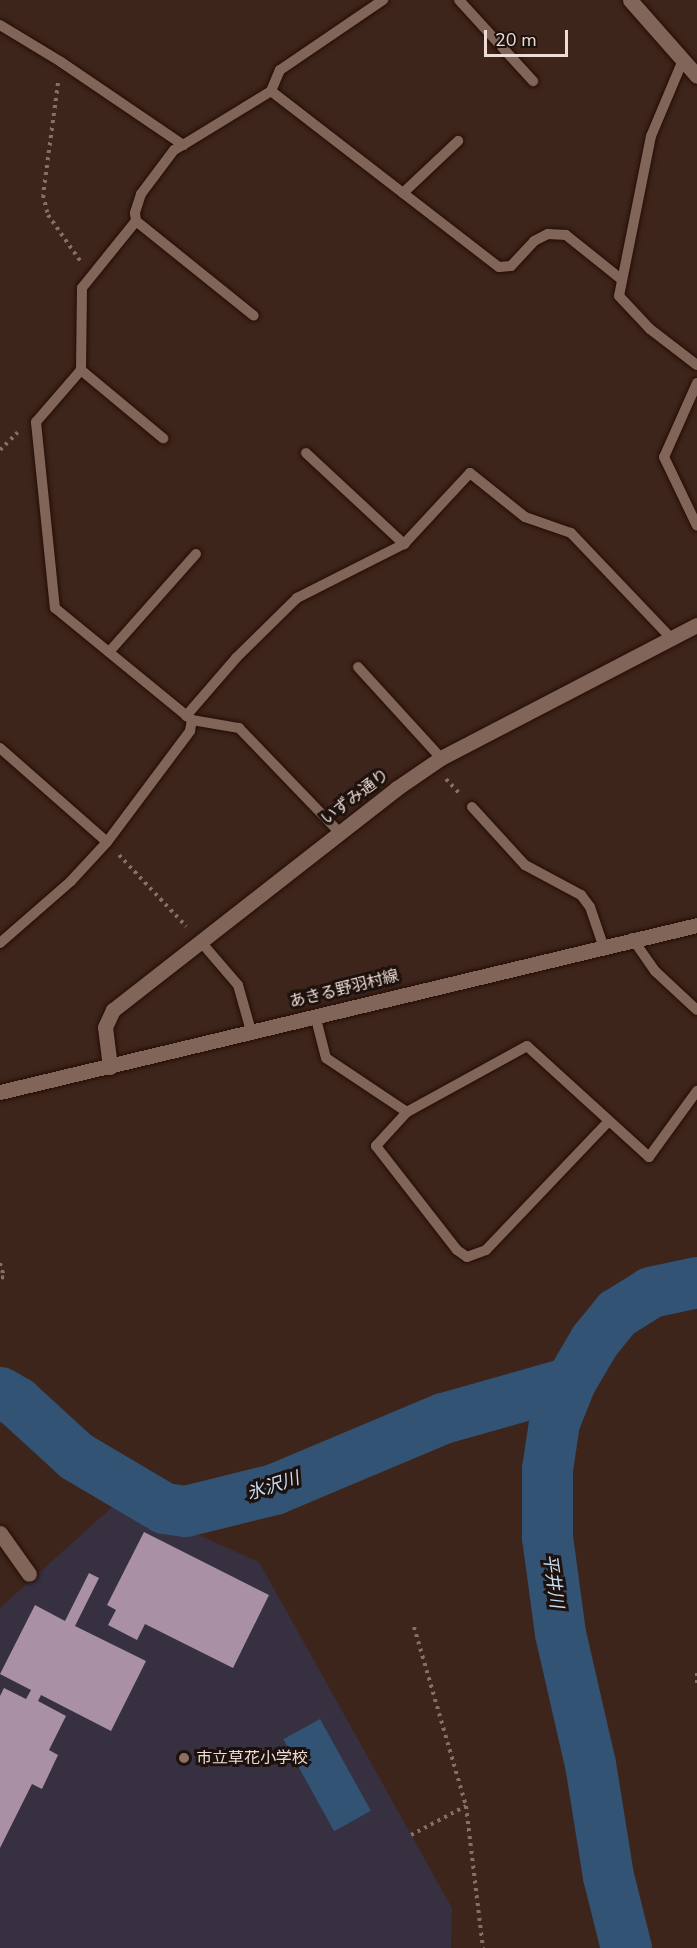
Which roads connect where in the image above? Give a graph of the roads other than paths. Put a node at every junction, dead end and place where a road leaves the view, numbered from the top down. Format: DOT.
graph roads {
  1 [pos="383,0"];
  2 [pos="459,0"];
  3 [pos="630,0"];
  4 [pos="0,25"];
  5 [pos="683,60"];
  6 [pos="697,76"];
  7 [pos="533,81"];
  8 [pos="271,91"];
  9 [pos="458,141"];
  10 [pos="183,145"];
  11 [pos="403,193"];
  12 [pos="136,221"];
  13 [pos="621,279"];
  14 [pos="254,316"];
  15 [pos="697,365"];
  16 [pos="81,370"];
  17 [pos="697,383"];
  18 [pos="163,438"];
  19 [pos="306,453"];
  20 [pos="697,526"];
  21 [pos="404,544"];
  22 [pos="196,554"];
  23 [pos="697,625"];
  24 [pos="671,638"];
  25 [pos="109,652"];
  26 [pos="358,667"];
  27 [pos="189,718"];
  28 [pos="0,748"];
  29 [pos="437,761"];
  30 [pos="472,807"];
  31 [pos="339,832"];
  32 [pos="106,842"];
  33 [pos="697,925"];
  34 [pos="632,938"];
  35 [pos="201,942"];
  36 [pos="0,943"];
  37 [pos="603,945"];
  38 [pos="697,1010"];
  39 [pos="315,1014"];
  40 [pos="251,1031"];
  41 [pos="110,1067"];
  42 [pos="697,1091"];
  43 [pos="0,1092"];
  44 [pos="407,1112"];
  45 [pos="609,1121"];
  46 [pos="0,1533"];
  47 [pos="29,1574"];
  1 -- 8 [label="lane"];
  2 -- 7 [label="lane"];
  3 -- 5 [label="street"];
  4 -- 10 [label="lane"];
  5 -- 6 [label="street"];
  5 -- 13 [label="lane"];
  8 -- 10 [label="lane"];
  8 -- 11 [label="lane"];
  9 -- 11 [label="lane"];
  10 -- 12 [label="lane"];
  11 -- 13 [label="lane"];
  12 -- 14 [label="lane"];
  12 -- 16 [label="lane"];
  13 -- 15 [label="lane"];
  16 -- 18 [label="lane"];
  16 -- 25 [label="lane"];
  17 -- 20 [label="lane"];
  19 -- 21 [label="lane"];
  21 -- 24 [label="lane"];
  21 -- 27 [label="lane"];
  22 -- 25 [label="lane"];
  23 -- 24 [label="street, いずみ通り"];
  24 -- 29 [label="street, いずみ通り"];
  25 -- 27 [label="lane"];
  26 -- 29 [label="lane"];
  27 -- 31 [label="lane"];
  27 -- 32 [label="lane"];
  28 -- 32 [label="lane"];
  29 -- 31 [label="street, いずみ通り"];
  30 -- 37 [label="lane"];
  31 -- 35 [label="street, いずみ通り"];
  32 -- 36 [label="lane"];
  33 -- 34 [label="street, あきる野羽村線"];
  34 -- 37 [label="street, あきる野羽村線"];
  34 -- 38 [label="lane"];
  35 -- 40 [label="lane"];
  35 -- 41 [label="street, いずみ通り"];
  37 -- 39 [label="street, あきる野羽村線"];
  39 -- 40 [label="street, あきる野羽村線"];
  39 -- 44 [label="lane"];
  40 -- 41 [label="street, あきる野羽村線"];
  41 -- 43 [label="street, あきる野羽村線"];
  42 -- 45 [label="lane"];
  44 -- 45 [label="lane"];
  44 -- 45 [label="lane"];
  46 -- 47 [label="street"];
}
